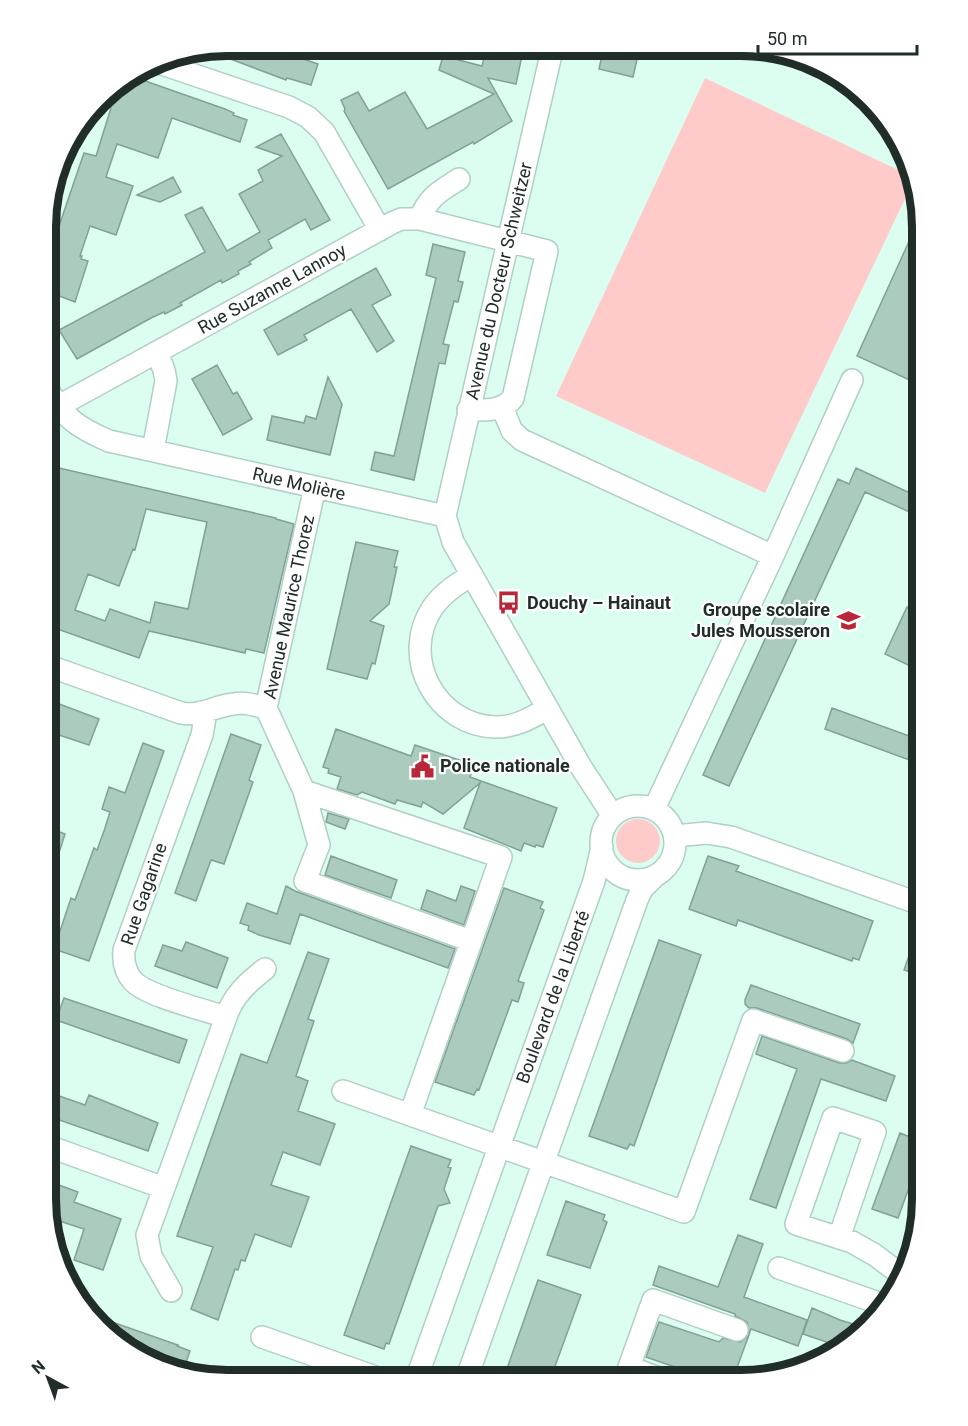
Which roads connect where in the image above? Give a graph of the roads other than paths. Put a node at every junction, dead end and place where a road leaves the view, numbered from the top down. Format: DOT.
graph roads {
  1 [pos="551,55"];
  2 [pos="169,66"];
  3 [pos="459,179"];
  4 [pos="420,219"];
  5 [pos="380,230"];
  6 [pos="509,242"];
  7 [pos="156,352"];
  8 [pos="852,380"];
  9 [pos="502,407"];
  10 [pos="56,408"];
  11 [pos="468,410"];
  12 [pos="56,412"];
  13 [pos="153,450"];
  14 [pos="315,488"];
  15 [pos="445,516"];
  16 [pos="773,556"];
  17 [pos="472,575"];
  18 [pos="56,669"];
  19 [pos="266,708"];
  20 [pos="548,709"];
  21 [pos="206,712"];
  22 [pos="303,791"];
  23 [pos="654,809"];
  24 [pos="614,816"];
  25 [pos="675,836"];
  26 [pos="602,847"];
  27 [pos="655,876"];
  28 [pos="912,901"];
  29 [pos="471,940"];
  30 [pos="265,969"];
  31 [pos="226,1017"];
  32 [pos="843,1051"];
  33 [pos="342,1091"];
  34 [pos="410,1115"];
  35 [pos="500,1147"];
  36 [pos="56,1149"];
  37 [pos="543,1162"];
  38 [pos="164,1188"];
  39 [pos="839,1238"];
  40 [pos="779,1268"];
  41 [pos="896,1271"];
  42 [pos="171,1291"];
  43 [pos="877,1302"];
  44 [pos="737,1330"];
  45 [pos="262,1338"];
  46 [pos="355,1370"];
  47 [pos="420,1370"];
  48 [pos="470,1370"];
  49 [pos="628,1370"];
  1 -- 6 [label="street, Avenue du Docteur Schweitzer"];
  2 -- 5 [label="street"];
  3 -- 4 [label="street"];
  4 -- 5 [label="street, Rue Suzanne Lannoy"];
  4 -- 6 [label="street, Rue Suzanne Lannoy"];
  5 -- 7 [label="street, Rue Suzanne Lannoy"];
  6 -- 9 [label="street, Rue Suzanne Lannoy"];
  6 -- 11 [label="street, Avenue du Docteur Schweitzer"];
  7 -- 10 [label="street, Rue Suzanne Lannoy"];
  7 -- 13 [label="street"];
  8 -- 16 [label="street"];
  9 -- 11 [label="street"];
  9 -- 16 [label="street"];
  11 -- 15 [label="street, Avenue du Docteur Schweitzer"];
  12 -- 13 [label="street, Rue Molière"];
  13 -- 14 [label="street, Rue Molière"];
  14 -- 15 [label="street, Rue Molière"];
  14 -- 19 [label="street, Avenue Maurice Thorez"];
  15 -- 17 [label="street"];
  16 -- 23 [label="street"];
  17 -- 20 [label="street"];
  17 -- 20 [label="street"];
  18 -- 21 [label="street"];
  19 -- 21 [label="street"];
  19 -- 22 [label="street, Avenue Maurice Thorez"];
  20 -- 24 [label="street"];
  21 -- 31 [label="street, Rue Gagarine"];
  22 -- 29 [label="street, Avenue Maurice Thorez"];
  22 -- 29 [label="street"];
  23 -- 24 [label="street"];
  23 -- 25 [label="street"];
  24 -- 26 [label="street"];
  25 -- 27 [label="street"];
  25 -- 28 [label="street"];
  26 -- 27 [label="street"];
  26 -- 35 [label="street, Boulevard de la Liberté"];
  27 -- 37 [label="street"];
  29 -- 34 [label="street"];
  30 -- 31 [label="street"];
  31 -- 38 [label="street"];
  32 -- 37 [label="street"];
  33 -- 34 [label="street"];
  34 -- 35 [label="street"];
  35 -- 37 [label="street"];
  35 -- 47 [label="street, Boulevard de la Liberté"];
  36 -- 38 [label="street"];
  37 -- 48 [label="street"];
  38 -- 42 [label="street"];
  39 -- 39 [label="street"];
  39 -- 41 [label="street"];
  40 -- 43 [label="street"];
  44 -- 49 [label="street"];
  45 -- 46 [label="street"];
}
